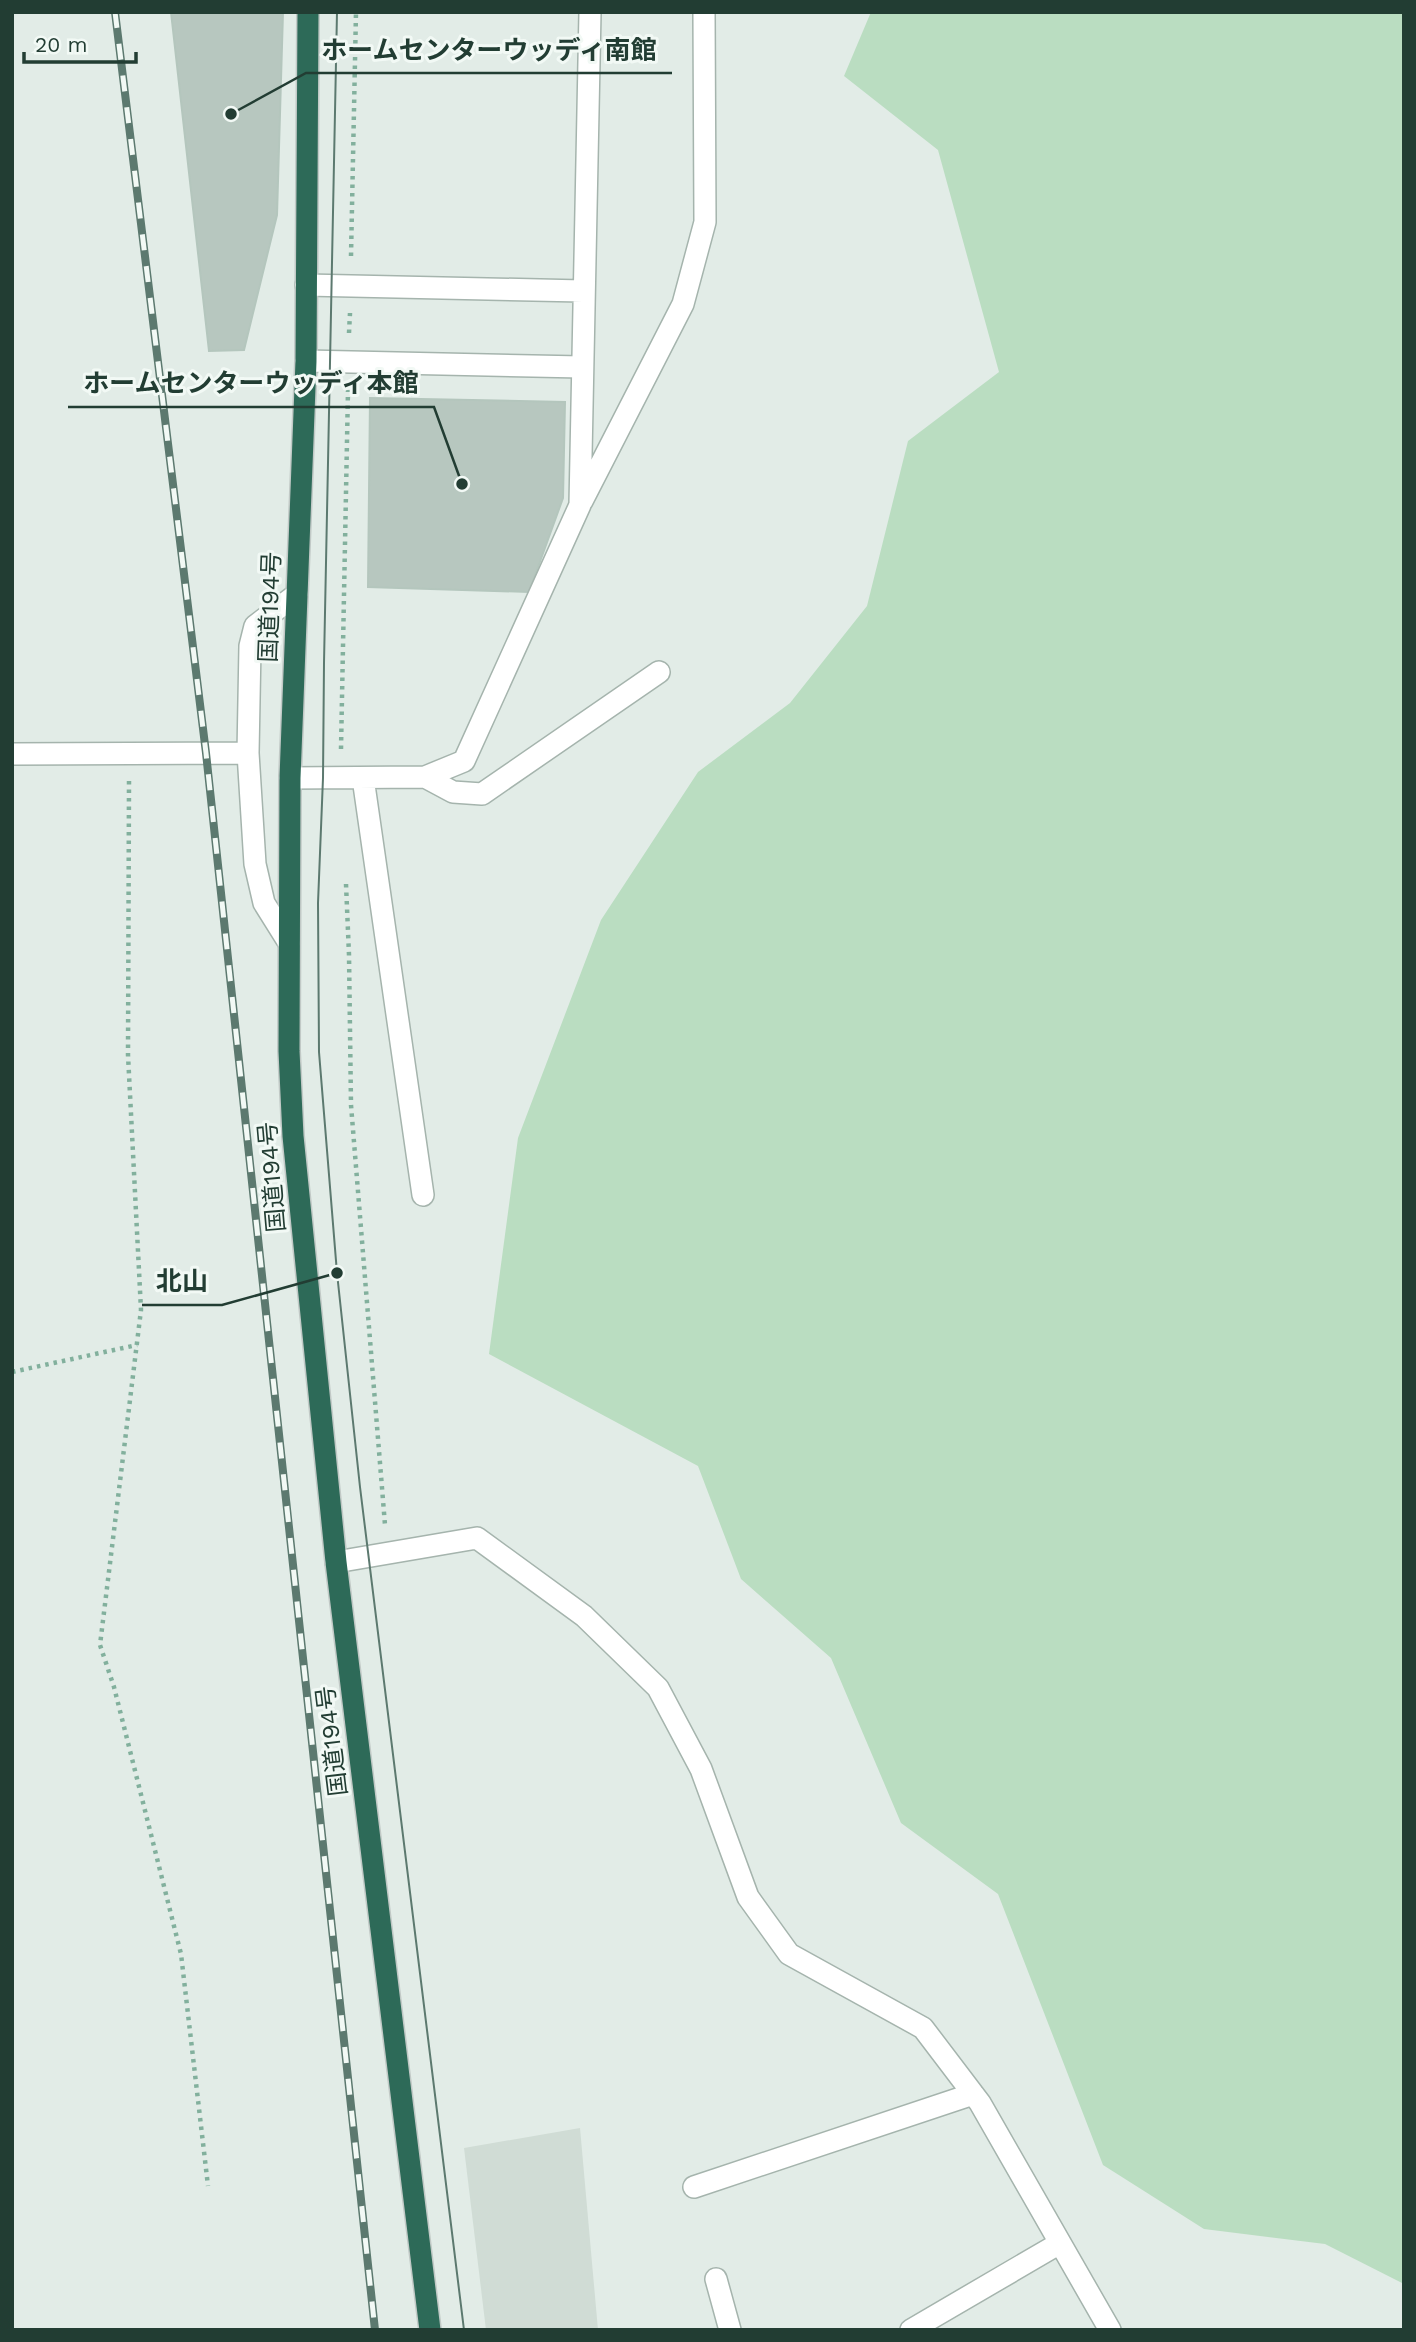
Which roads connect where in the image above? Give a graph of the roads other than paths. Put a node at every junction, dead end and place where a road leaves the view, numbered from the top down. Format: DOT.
graph roads {
  1 [pos="308,12"];
  2 [pos="590,12"];
  3 [pos="704,12"];
  4 [pos="306,285"];
  5 [pos="583,291"];
  6 [pos="306,361"];
  7 [pos="582,367"];
  8 [pos="580,505"];
  9 [pos="297,594"];
  10 [pos="659,672"];
  11 [pos="248,753"];
  12 [pos="12,754"];
  13 [pos="290,778"];
  14 [pos="363,778"];
  15 [pos="425,778"];
  16 [pos="289,943"];
  17 [pos="423,1195"];
  18 [pos="336,1562"];
  19 [pos="972,2094"];
  20 [pos="694,2187"];
  21 [pos="1060,2242"];
  22 [pos="716,2279"];
  23 [pos="430,2330"];
  24 [pos="730,2330"];
  25 [pos="911,2330"];
  26 [pos="1110,2330"];
  1 -- 4 [label="highway, 国道194号"];
  2 -- 5 [label="street"];
  3 -- 8 [label="street"];
  4 -- 5 [label="street"];
  4 -- 6 [label="highway, 国道194号"];
  5 -- 7 [label="street"];
  6 -- 7 [label="street"];
  6 -- 9 [label="highway, 国道194号"];
  7 -- 8 [label="street"];
  8 -- 15 [label="street"];
  9 -- 11 [label="street"];
  9 -- 13 [label="highway, 国道194号"];
  10 -- 15 [label="street"];
  11 -- 12 [label="street"];
  11 -- 16 [label="street"];
  13 -- 14 [label="street"];
  13 -- 16 [label="highway, 国道194号"];
  14 -- 15 [label="street"];
  14 -- 17 [label="street"];
  16 -- 18 [label="highway, 国道194号"];
  18 -- 19 [label="street"];
  18 -- 23 [label="highway, 国道194号"];
  19 -- 20 [label="street"];
  19 -- 21 [label="street"];
  21 -- 25 [label="street"];
  21 -- 26 [label="street"];
  22 -- 24 [label="street"];
}
